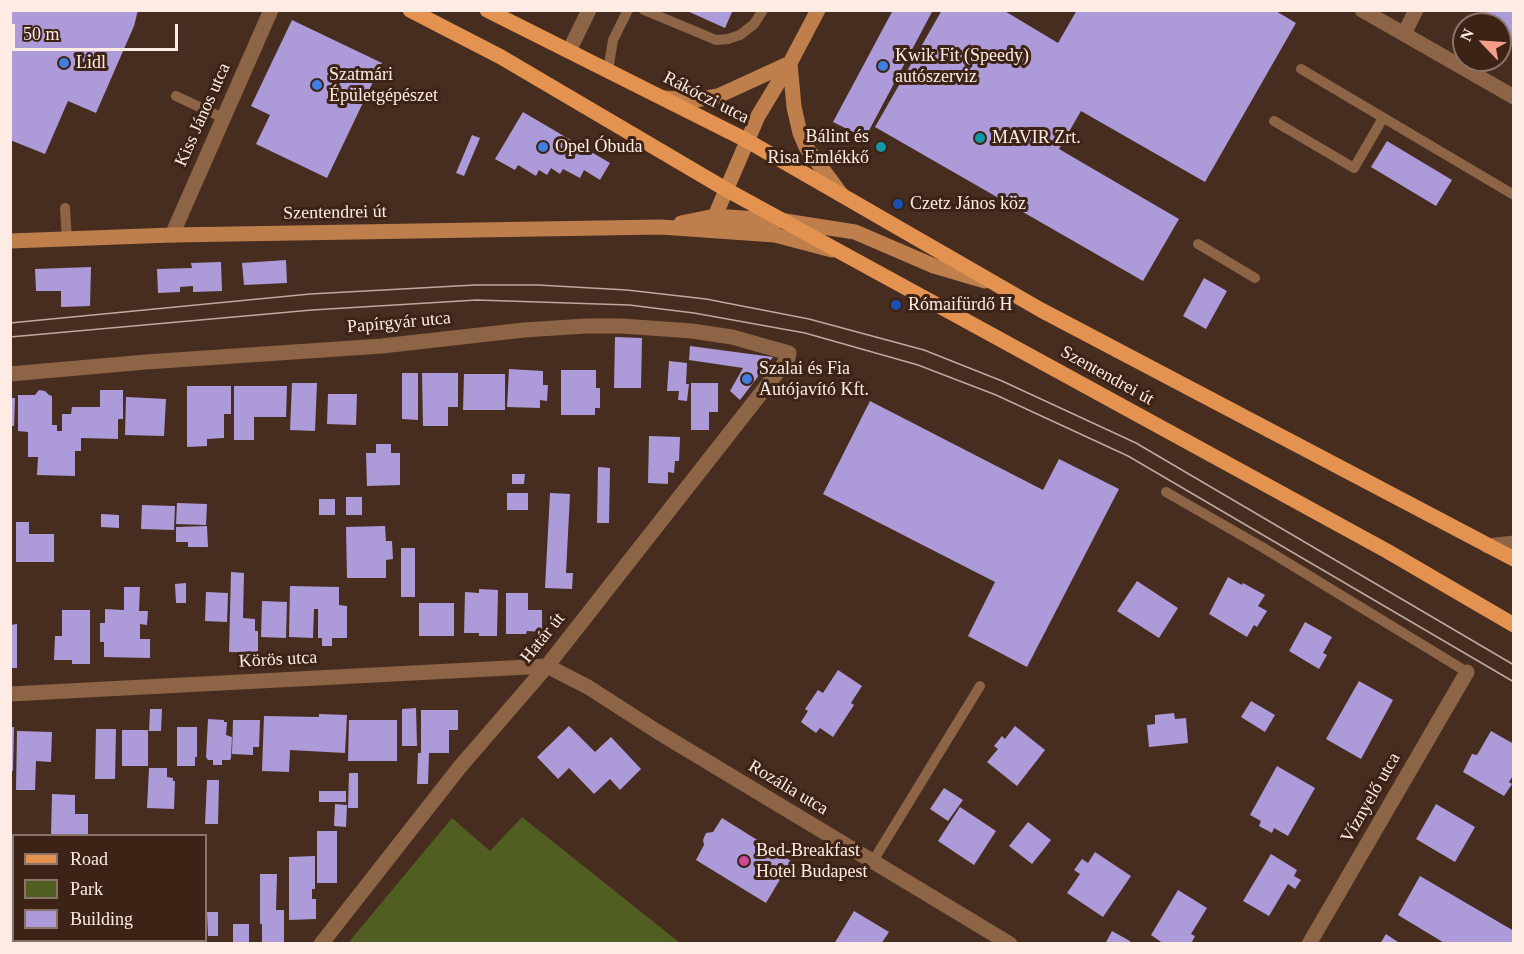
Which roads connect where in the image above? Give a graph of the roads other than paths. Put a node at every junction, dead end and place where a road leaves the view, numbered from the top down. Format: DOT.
graph roads {
  1 [pos="271,10"];
  2 [pos="411,10"];
  3 [pos="487,10"];
  4 [pos="589,10"];
  5 [pos="628,10"];
  6 [pos="644,10"];
  7 [pos="763,10"];
  8 [pos="818,10"];
  9 [pos="1362,10"];
  10 [pos="1416,10"];
  11 [pos="1404,34"];
  12 [pos="569,51"];
  13 [pos="790,63"];
  14 [pos="1301,69"];
  15 [pos="608,71"];
  16 [pos="176,96"];
  17 [pos="1514,97"];
  18 [pos="664,99"];
  19 [pos="223,118"];
  20 [pos="1383,118"];
  21 [pos="1274,121"];
  22 [pos="746,140"];
  23 [pos="727,190"];
  24 [pos="841,194"];
  25 [pos="1514,195"];
  26 [pos="65,208"];
  27 [pos="715,216"];
  28 [pos="785,221"];
  29 [pos="661,227"];
  30 [pos="172,235"];
  31 [pos="67,240"];
  32 [pos="10,241"];
  33 [pos="1198,244"];
  34 [pos="840,253"];
  35 [pos="1255,278"];
  36 [pos="996,284"];
  37 [pos="789,353"];
  38 [pos="10,374"];
  39 [pos="1166,492"];
  40 [pos="1514,543"];
  41 [pos="1488,546"];
  42 [pos="1514,559"];
  43 [pos="1514,625"];
  44 [pos="547,666"];
  45 [pos="1467,672"];
  46 [pos="980,686"];
  47 [pos="10,694"];
  48 [pos="873,861"];
  49 [pos="321,944"];
  50 [pos="1010,944"];
  51 [pos="1309,944"];
  1 -- 19 [label="street, Kiss János utca"];
  2 -- 23 [label="main road"];
  3 -- 12 [label="main road, Rákóczi utca"];
  4 -- 12 [label="street"];
  5 -- 15 [label="lane"];
  6 -- 7 [label="lane"];
  8 -- 13 [label="main road"];
  9 -- 11 [label="street"];
  10 -- 11 [label="street"];
  11 -- 17 [label="street"];
  12 -- 15 [label="main road, Rákóczi utca"];
  13 -- 18 [label="main road"];
  13 -- 22 [label="main road"];
  13 -- 24 [label="main road"];
  14 -- 20 [label="lane"];
  15 -- 18 [label="main road, Rákóczi utca"];
  16 -- 19 [label="lane"];
  18 -- 22 [label="main road, Rákóczi utca"];
  19 -- 30 [label="street, Kiss János utca"];
  20 -- 21 [label="lane"];
  20 -- 25 [label="lane"];
  22 -- 23 [label="main road"];
  22 -- 24 [label="main road, Rákóczi utca"];
  23 -- 27 [label="main road"];
  23 -- 28 [label="main road"];
  24 -- 36 [label="main road, Rákóczi utca"];
  26 -- 31 [label="lane"];
  27 -- 28 [label="main road, Szentendrei út"];
  27 -- 29 [label="main road, Szentendrei út"];
  28 -- 34 [label="main road"];
  28 -- 36 [label="main road, Szentendrei út"];
  29 -- 30 [label="main road, Szentendrei út"];
  29 -- 34 [label="main road, Szentendrei út"];
  30 -- 31 [label="main road, Szentendrei út"];
  31 -- 32 [label="main road, Szentendrei út"];
  33 -- 35 [label="lane"];
  34 -- 43 [label="main road, Szentendrei út"];
  36 -- 41 [label="main road, Szentendrei út"];
  37 -- 38 [label="street, Papírgyár utca"];
  37 -- 44 [label="street, Határ út"];
  39 -- 45 [label="lane"];
  40 -- 41 [label="street"];
  41 -- 42 [label="main road, Szentendrei út"];
  44 -- 47 [label="street, Körös utca"];
  44 -- 48 [label="street, Rozália utca"];
  44 -- 49 [label="street, Határ út"];
  45 -- 51 [label="street, Víznyelő utca"];
  46 -- 48 [label="lane"];
  48 -- 50 [label="street, Rozália utca"];
}
